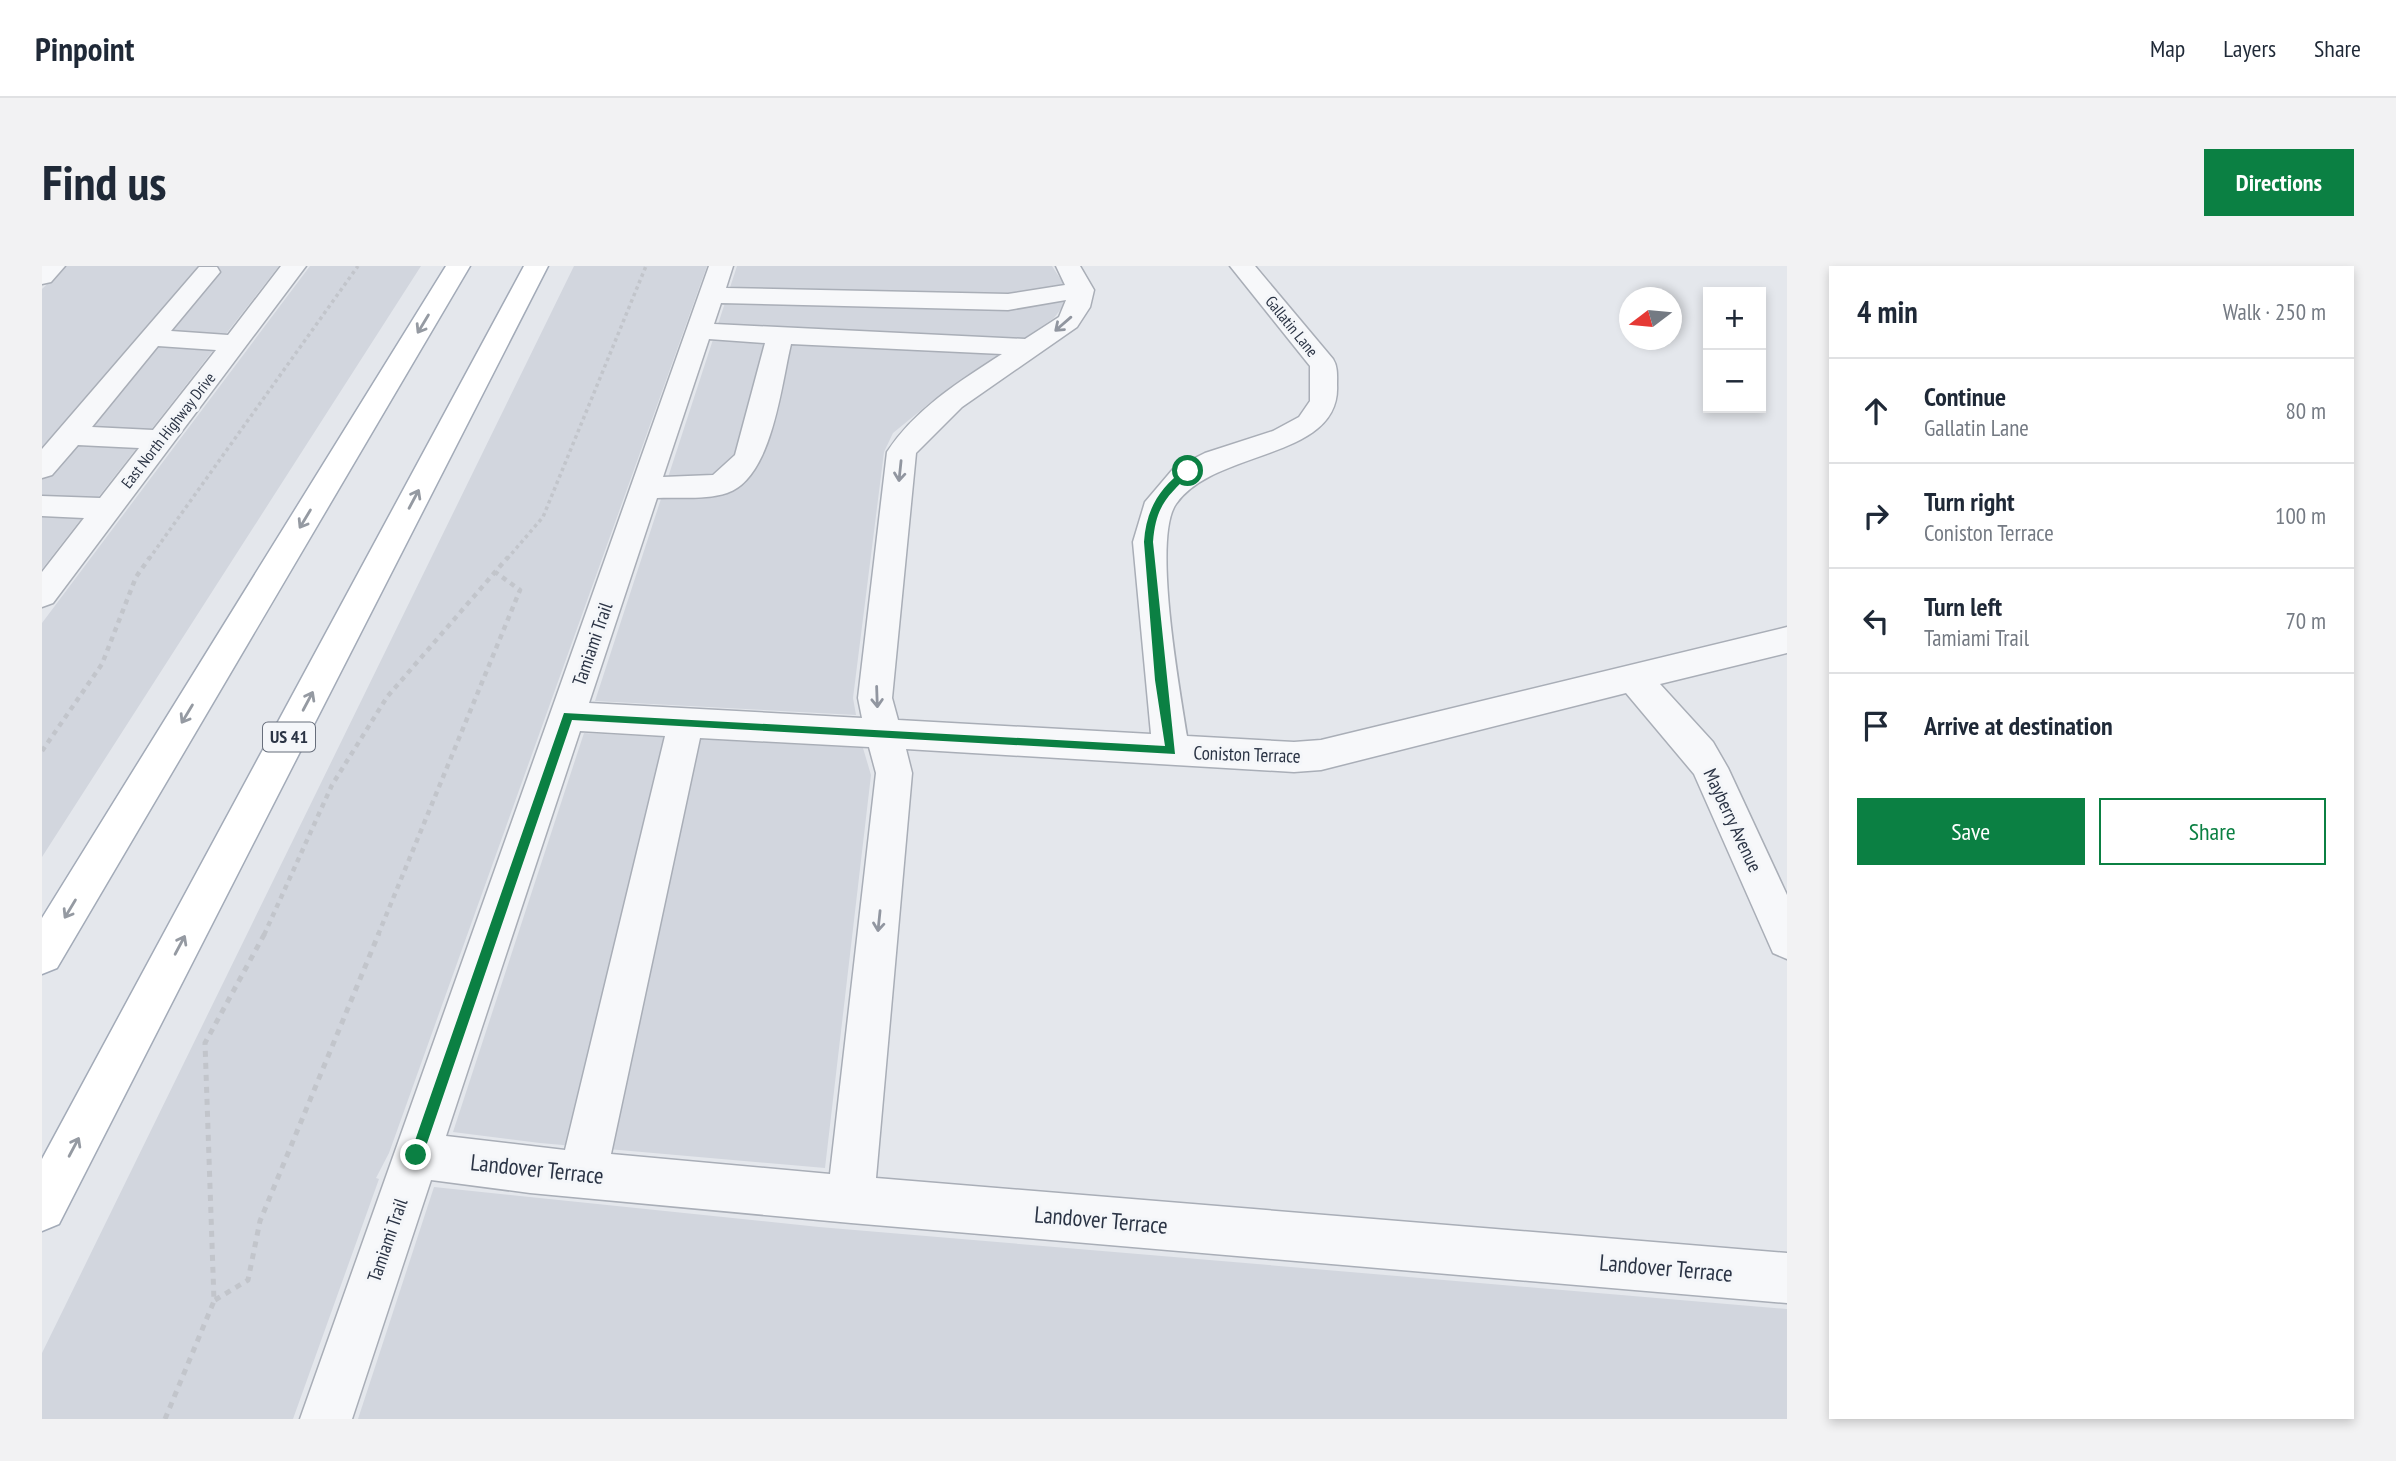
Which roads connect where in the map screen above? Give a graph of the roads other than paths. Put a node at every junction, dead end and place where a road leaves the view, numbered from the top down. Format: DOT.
graph roads {
  1 [pos="53,266"];
  2 [pos="294,266"];
  3 [pos="458,266"];
  4 [pos="536,266"];
  5 [pos="1242,266"];
  6 [pos="208,272"];
  7 [pos="42,277"];
  8 [pos="1074,278"];
  9 [pos="716,281"];
  10 [pos="699,331"];
  11 [pos="780,336"];
  12 [pos="151,338"];
  13 [pos="235,343"];
  14 [pos="1031,348"];
  15 [pos="70,435"];
  16 [pos="160,440"];
  17 [pos="42,468"];
  18 [pos="646,488"];
  19 [pos="42,506"];
  20 [pos="107,509"];
  21 [pos="42,595"];
  22 [pos="1787,640"];
  23 [pos="1635,680"];
  24 [pos="568,716"];
  25 [pos="686,721"];
  26 [pos="882,733"];
  27 [pos="1171,751"];
  28 [pos="1787,940"];
  29 [pos="42,955"];
  30 [pos="416,1155"];
  31 [pos="583,1174"];
  32 [pos="851,1199"];
  33 [pos="42,1207"];
  34 [pos="1787,1278"];
  35 [pos="326,1419"];
  1 -- 7 [label="street"];
  2 -- 13 [label="street, East North Highway Drive"];
  3 -- 29 [label="main road, one-way"];
  33 -- 4 [label="main road, US 41, one-way"];
  5 -- 27 [label="street, Gallatin Lane"];
  6 -- 12 [label="street"];
  8 -- 9 [label="street"];
  8 -- 14 [label="street, one-way"];
  9 -- 10 [label="street, Tamiami Trail"];
  10 -- 11 [label="street"];
  10 -- 18 [label="street, Tamiami Trail"];
  11 -- 14 [label="street"];
  11 -- 18 [label="street"];
  12 -- 13 [label="street"];
  12 -- 15 [label="street"];
  13 -- 16 [label="street, East North Highway Drive"];
  14 -- 26 [label="street, one-way"];
  15 -- 16 [label="street"];
  15 -- 17 [label="street"];
  16 -- 20 [label="street, East North Highway Drive"];
  18 -- 24 [label="street, Tamiami Trail"];
  19 -- 20 [label="street"];
  20 -- 21 [label="street, East North Highway Drive"];
  22 -- 23 [label="street, Coniston Terrace"];
  23 -- 27 [label="street, Coniston Terrace"];
  23 -- 28 [label="street, Mayberry Avenue"];
  24 -- 25 [label="street, Coniston Terrace"];
  24 -- 30 [label="street, Tamiami Trail"];
  25 -- 26 [label="street, Coniston Terrace"];
  25 -- 31 [label="street"];
  26 -- 27 [label="street, Coniston Terrace"];
  26 -- 32 [label="street, one-way"];
  30 -- 31 [label="street, Landover Terrace"];
  30 -- 35 [label="street, Tamiami Trail"];
  31 -- 32 [label="street, Landover Terrace"];
  32 -- 34 [label="street, Landover Terrace"];
}
